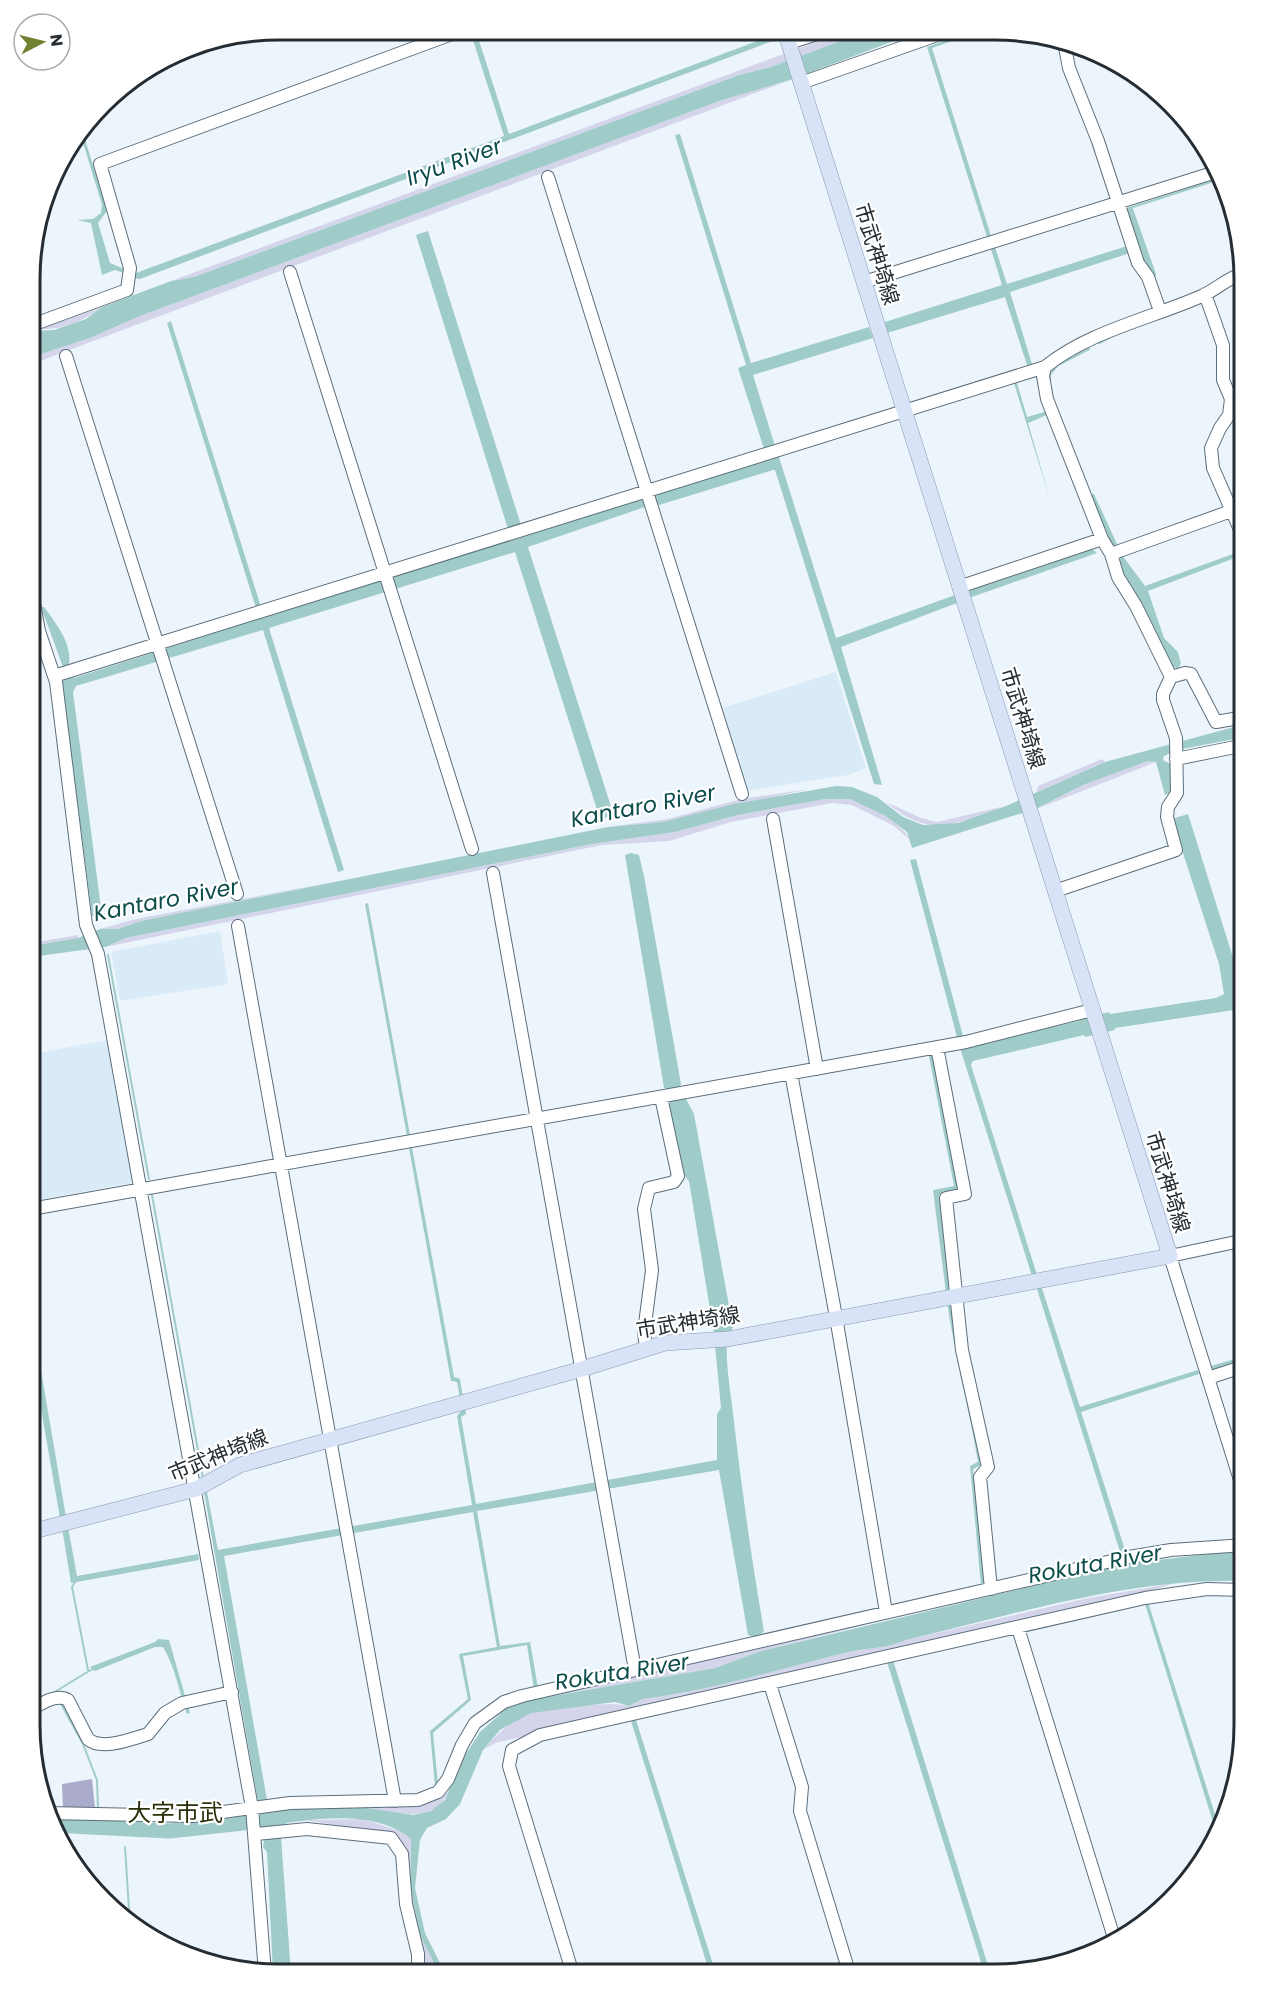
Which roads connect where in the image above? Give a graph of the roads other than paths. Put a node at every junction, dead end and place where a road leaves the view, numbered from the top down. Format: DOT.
graph roads {
  1 [pos="436,40"];
  2 [pos="788,40"];
  3 [pos="923,40"];
  4 [pos="1066,51"];
  5 [pos="801,82"];
  6 [pos="1210,174"];
  7 [pos="548,177"];
  8 [pos="1118,202"];
  9 [pos="290,272"];
  10 [pos="1234,278"];
  11 [pos="864,282"];
  12 [pos="1204,294"];
  13 [pos="1160,311"];
  14 [pos="40,322"];
  15 [pos="66,356"];
  16 [pos="1045,367"];
  17 [pos="904,410"];
  18 [pos="647,493"];
  19 [pos="1234,510"];
  20 [pos="1230,511"];
  21 [pos="1234,519"];
  22 [pos="1102,539"];
  23 [pos="1116,552"];
  24 [pos="386,575"];
  25 [pos="959,587"];
  26 [pos="40,638"];
  27 [pos="159,646"];
  28 [pos="63,673"];
  29 [pos="1171,677"];
  30 [pos="1234,719"];
  31 [pos="1234,747"];
  32 [pos="1176,756"];
  33 [pos="742,794"];
  34 [pos="773,819"];
  35 [pos="472,849"];
  36 [pos="493,873"];
  37 [pos="1055,891"];
  38 [pos="237,894"];
  39 [pos="238,926"];
  40 [pos="1093,1012"];
  41 [pos="937,1047"];
  42 [pos="817,1069"];
  43 [pos="791,1073"];
  44 [pos="671,1096"];
  45 [pos="537,1118"];
  46 [pos="280,1164"];
  47 [pos="143,1190"];
  48 [pos="40,1207"];
  49 [pos="1234,1242"];
  50 [pos="1170,1256"];
  51 [pos="957,1295"];
  52 [pos="836,1317"];
  53 [pos="646,1348"];
  54 [pos="582,1369"];
  55 [pos="1234,1370"];
  56 [pos="1208,1378"];
  57 [pos="330,1439"];
  58 [pos="1234,1461"];
  59 [pos="196,1489"];
  60 [pos="40,1529"];
  61 [pos="1234,1546"];
  62 [pos="991,1589"];
  63 [pos="1234,1590"];
  64 [pos="886,1612"];
  65 [pos="1018,1628"];
  66 [pos="635,1670"];
  67 [pos="770,1684"];
  68 [pos="232,1692"];
  69 [pos="40,1705"];
  70 [pos="395,1801"];
  71 [pos="252,1808"];
  72 [pos="57,1813"];
  73 [pos="256,1834"];
  74 [pos="1113,1934"];
  75 [pos="264,1964"];
  76 [pos="418,1964"];
  77 [pos="570,1964"];
  78 [pos="847,1964"];
  1 -- 14 [label="street"];
  2 -- 5 [label="main road, 市武神埼線"];
  3 -- 5 [label="street"];
  4 -- 8 [label="street"];
  5 -- 11 [label="main road, 市武神埼線"];
  6 -- 8 [label="street"];
  7 -- 18 [label="street"];
  8 -- 11 [label="street"];
  8 -- 13 [label="street"];
  9 -- 24 [label="street"];
  10 -- 12 [label="street"];
  11 -- 17 [label="main road, 市武神埼線"];
  12 -- 13 [label="street"];
  12 -- 20 [label="street"];
  13 -- 16 [label="street"];
  15 -- 27 [label="street"];
  16 -- 17 [label="street"];
  16 -- 22 [label="street"];
  17 -- 18 [label="street"];
  17 -- 25 [label="main road, 市武神埼線"];
  18 -- 24 [label="street"];
  18 -- 33 [label="street"];
  19 -- 20 [label="street"];
  20 -- 21 [label="street"];
  20 -- 23 [label="street"];
  22 -- 23 [label="street"];
  22 -- 25 [label="street"];
  23 -- 29 [label="street"];
  24 -- 27 [label="street"];
  24 -- 35 [label="street"];
  25 -- 37 [label="main road, 市武神埼線"];
  26 -- 28 [label="street"];
  27 -- 28 [label="street"];
  27 -- 38 [label="street"];
  28 -- 47 [label="street"];
  29 -- 30 [label="street"];
  29 -- 32 [label="street"];
  31 -- 32 [label="street"];
  32 -- 37 [label="street"];
  34 -- 42 [label="street"];
  36 -- 45 [label="street"];
  37 -- 40 [label="main road, 市武神埼線"];
  39 -- 46 [label="street"];
  40 -- 41 [label="street"];
  40 -- 50 [label="main road, 市武神埼線"];
  41 -- 42 [label="street"];
  41 -- 51 [label="street"];
  42 -- 43 [label="street"];
  43 -- 44 [label="street"];
  43 -- 52 [label="street"];
  44 -- 45 [label="street"];
  44 -- 53 [label="street"];
  45 -- 46 [label="street"];
  45 -- 54 [label="street"];
  46 -- 47 [label="street"];
  46 -- 57 [label="street"];
  47 -- 48 [label="street"];
  47 -- 59 [label="street"];
  49 -- 50 [label="street"];
  50 -- 51 [label="main road, 市武神埼線"];
  50 -- 56 [label="street"];
  51 -- 52 [label="main road, 市武神埼線"];
  51 -- 62 [label="street"];
  52 -- 53 [label="main road, 市武神埼線"];
  52 -- 64 [label="street"];
  53 -- 54 [label="main road, 市武神埼線"];
  54 -- 57 [label="main road, 市武神埼線"];
  54 -- 66 [label="street"];
  55 -- 56 [label="street"];
  56 -- 58 [label="street"];
  57 -- 59 [label="main road, 市武神埼線"];
  57 -- 70 [label="street"];
  59 -- 60 [label="main road, 市武神埼線"];
  59 -- 68 [label="street"];
  61 -- 62 [label="street"];
  62 -- 64 [label="street"];
  63 -- 65 [label="street"];
  64 -- 66 [label="street"];
  65 -- 67 [label="street"];
  65 -- 74 [label="street"];
  66 -- 70 [label="street"];
  67 -- 77 [label="street"];
  67 -- 78 [label="street"];
  68 -- 69 [label="street"];
  68 -- 71 [label="street"];
  70 -- 71 [label="street"];
  71 -- 72 [label="street"];
  71 -- 73 [label="street"];
  73 -- 75 [label="street"];
  73 -- 76 [label="street"];
}
